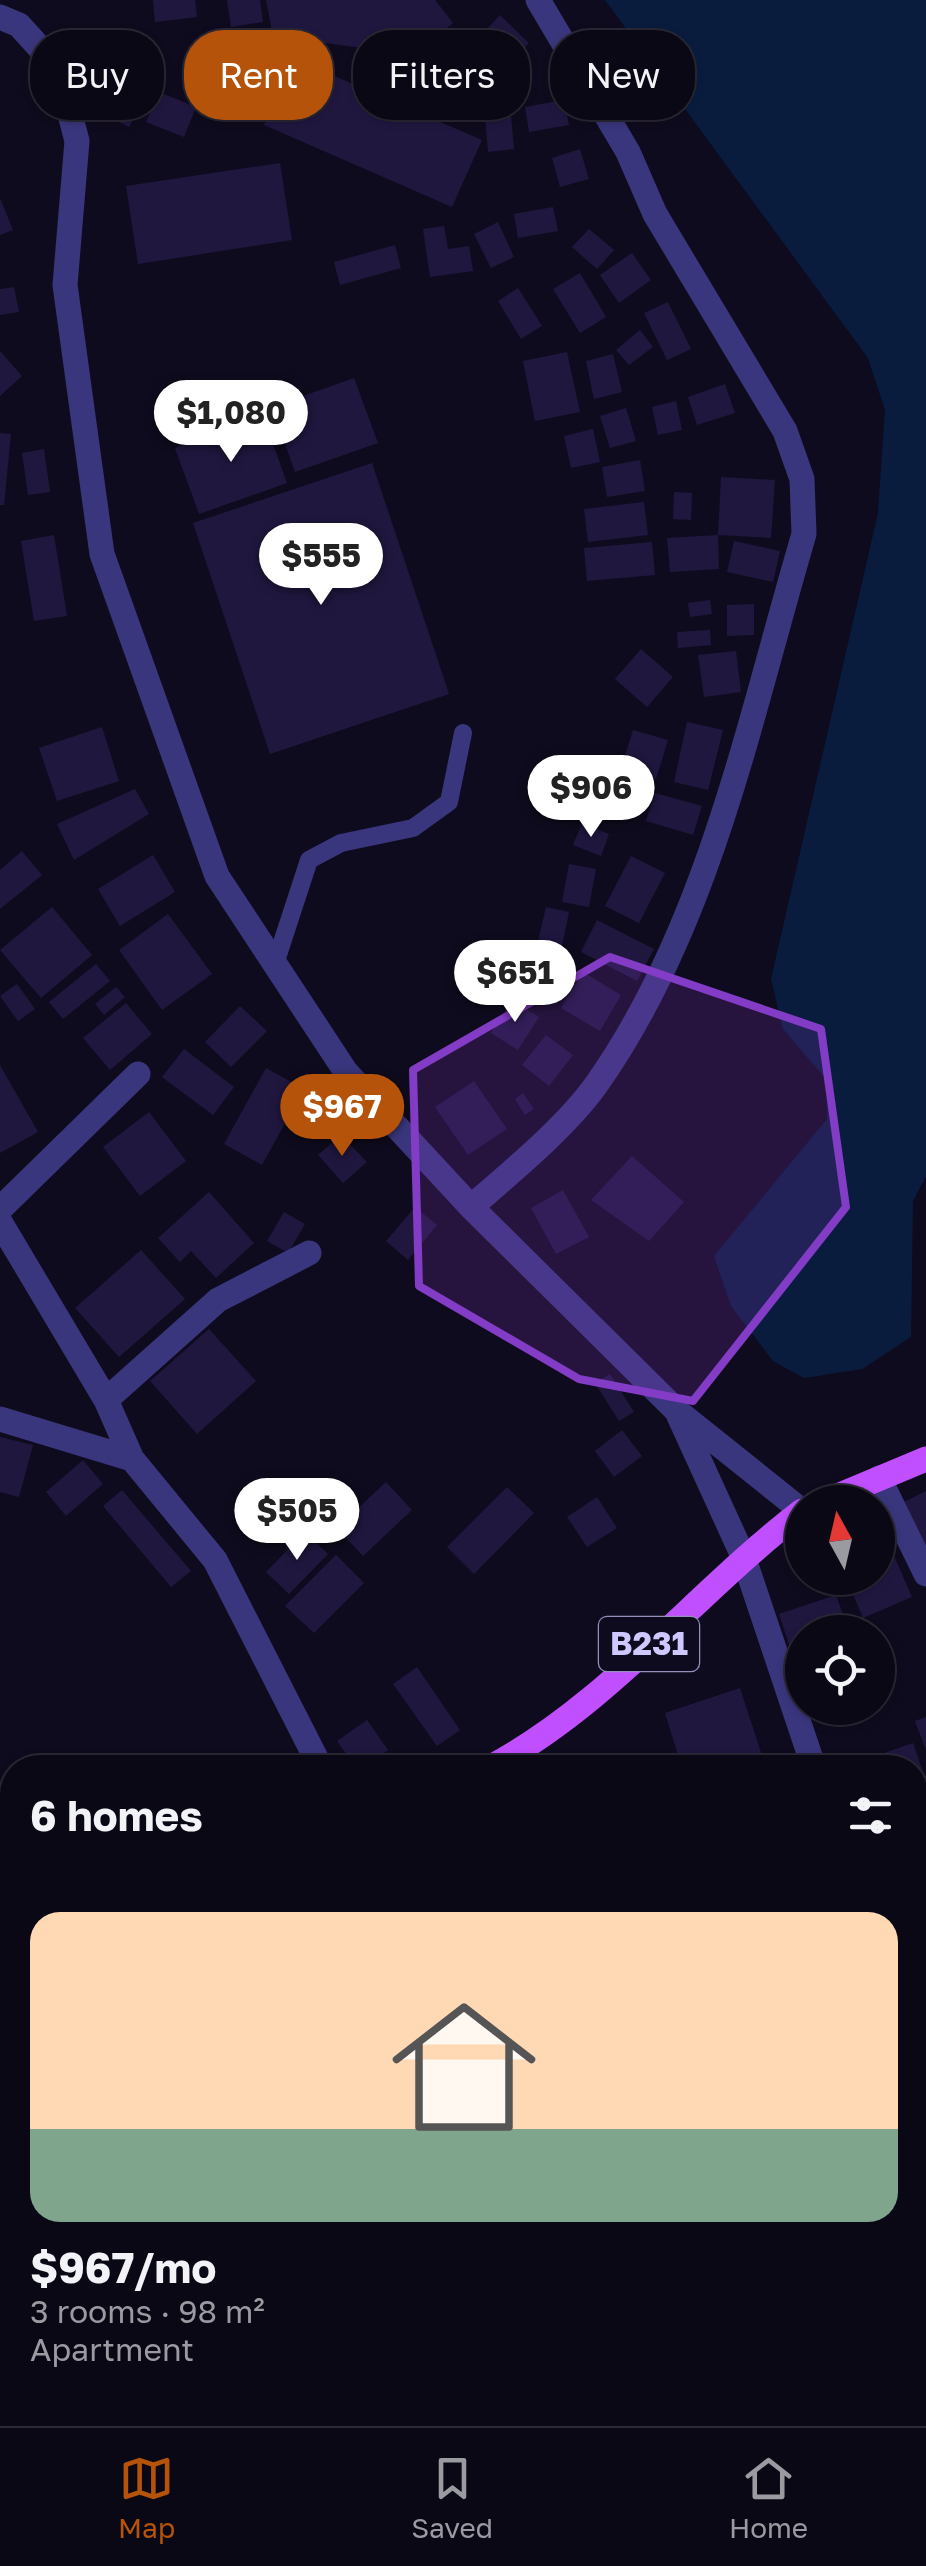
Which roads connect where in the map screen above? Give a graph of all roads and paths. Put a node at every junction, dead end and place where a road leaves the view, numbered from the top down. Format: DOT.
graph roads {
  1 [pos="538,0"];
  2 [pos="0,16"];
  3 [pos="462,733"];
  4 [pos="275,964"];
  5 [pos="138,1074"];
  6 [pos="471,1207"];
  7 [pos="0,1209"];
  8 [pos="0,1222"];
  9 [pos="309,1253"];
  10 [pos="106,1400"];
  11 [pos="677,1411"];
  12 [pos="0,1419"];
  13 [pos="132,1459"];
  14 [pos="926,1459"];
  15 [pos="879,1478"];
  16 [pos="862,1485"];
  17 [pos="785,1497"];
  18 [pos="785,1524"];
  19 [pos="743,1556"];
  20 [pos="926,1574"];
  21 [pos="314,1755"];
  22 [pos="515,1755"];
  23 [pos="810,1755"];
  24 [pos="0,2346"];
  25 [pos="0,2372"];
  1 -- 6 [label="street"];
  2 -- 4 [label="street"];
  3 -- 4 [label="lane"];
  4 -- 6 [label="street"];
  5 -- 7 [label="street"];
  6 -- 11 [label="street"];
  8 -- 10 [label="street"];
  9 -- 10 [label="street"];
  10 -- 13 [label="street"];
  11 -- 17 [label="street"];
  11 -- 19 [label="street"];
  12 -- 13 [label="street"];
  13 -- 21 [label="street"];
  14 -- 15 [label="main road"];
  15 -- 16 [label="main road"];
  15 -- 20 [label="street"];
  18 -- 19 [label="main road, B231"];
  19 -- 22 [label="main road, B231"];
  19 -- 23 [label="street"];
  24 -- 25 [label="street"];
}
